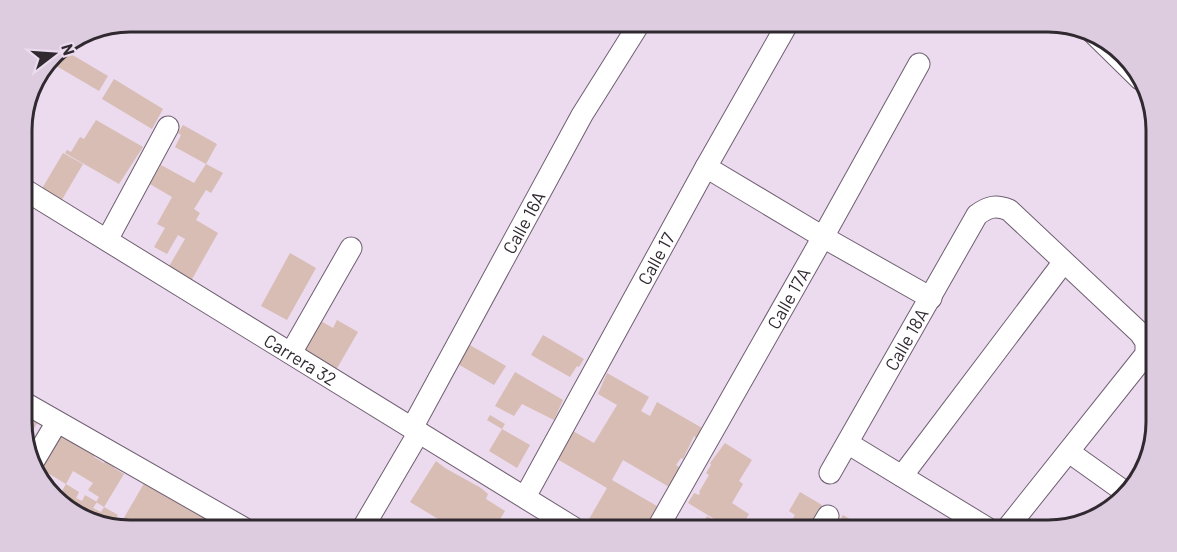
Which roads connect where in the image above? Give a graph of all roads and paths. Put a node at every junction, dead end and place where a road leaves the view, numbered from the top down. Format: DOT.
graph roads {
  1 [pos="633,32"];
  2 [pos="783,32"];
  3 [pos="919,64"];
  4 [pos="168,127"];
  5 [pos="705,167"];
  6 [pos="32,194"];
  7 [pos="823,237"];
  8 [pos="107,240"];
  9 [pos="351,248"];
  10 [pos="1064,263"];
  11 [pos="931,298"];
  12 [pos="291,353"];
  13 [pos="32,407"];
  14 [pos="57,422"];
  15 [pos="416,430"];
  16 [pos="849,444"];
  17 [pos="1070,452"];
  18 [pos="37,455"];
  19 [pos="830,473"];
  20 [pos="902,476"];
  21 [pos="1120,488"];
  22 [pos="525,497"];
  23 [pos="230,520"];
  24 [pos="367,520"];
  25 [pos="562,520"];
  26 [pos="662,520"];
  27 [pos="974,520"];
  28 [pos="1014,520"];
  1 -- 15 [label="street, Calle 16A"];
  2 -- 5 [label="street, Calle 17"];
  3 -- 7 [label="street, Calle 17A"];
  4 -- 8 [label="street"];
  5 -- 7 [label="street"];
  5 -- 22 [label="street, Calle 17"];
  6 -- 8 [label="street, Carrera 32"];
  7 -- 11 [label="street"];
  7 -- 26 [label="street, Calle 17A"];
  8 -- 12 [label="street, Carrera 32"];
  9 -- 12 [label="street"];
  10 -- 11 [label="street, Calle 18A"];
  10 -- 17 [label="street"];
  10 -- 20 [label="street"];
  11 -- 16 [label="street, Calle 18A"];
  12 -- 15 [label="street, Carrera 32"];
  13 -- 14 [label="street"];
  14 -- 18 [label="street"];
  14 -- 23 [label="street"];
  15 -- 22 [label="street, Carrera 32"];
  15 -- 24 [label="street, Calle 16A"];
  16 -- 19 [label="street, Calle 18A"];
  16 -- 20 [label="street"];
  17 -- 21 [label="street"];
  17 -- 28 [label="street"];
  20 -- 27 [label="street"];
  22 -- 25 [label="street, Carrera 32"];
}
